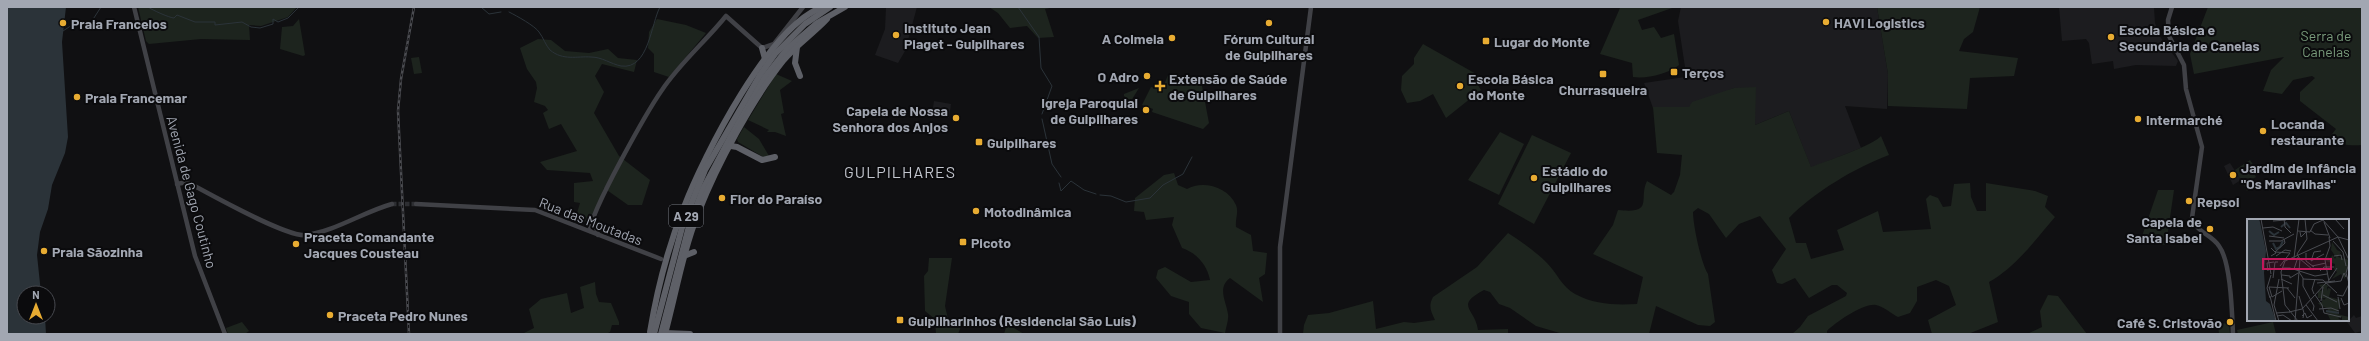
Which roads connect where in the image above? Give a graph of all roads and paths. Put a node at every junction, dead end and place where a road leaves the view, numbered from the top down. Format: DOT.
graph roads {
  1 [pos="134,7"];
  2 [pos="803,7"];
  3 [pos="824,7"];
  4 [pos="830,7"];
  5 [pos="845,7"];
  6 [pos="1311,7"];
  7 [pos="2172,7"];
  8 [pos="830,15"];
  9 [pos="759,45"];
  10 [pos="797,45"];
  11 [pos="765,59"];
  12 [pos="800,76"];
  13 [pos="745,106"];
  14 [pos="730,135"];
  15 [pos="731,146"];
  16 [pos="177,184"];
  17 [pos="392,204"];
  18 [pos="416,204"];
  19 [pos="593,224"];
  20 [pos="581,227"];
  21 [pos="590,231"];
  22 [pos="598,235"];
  23 [pos="668,256"];
  24 [pos="661,259"];
  25 [pos="666,265"];
  26 [pos="664,306"];
  27 [pos="661,323"];
  28 [pos="675,332"];
  29 [pos="226,334"];
  30 [pos="650,334"];
  31 [pos="654,334"];
  32 [pos="663,334"];
  33 [pos="690,334"];
  34 [pos="1280,334"];
  35 [pos="2233,334"];
  1 -- 16 [label="main road, Avenida de Gago Coutinho"];
  2 -- 9 [label="main road"];
  3 -- 11 [label="highway, A 29"];
  4 -- 13 [label="highway, A 29"];
  5 -- 8 [label="highway, A 29"];
  6 -- 34 [label="main road"];
  7 -- 35 [label="main road"];
  8 -- 10 [label="highway, A 29"];
  8 -- 13 [label="highway, A 29"];
  9 -- 11 [label="highway"];
  9 -- 19 [label="main road"];
  10 -- 12 [label="highway"];
  10 -- 13 [label="highway, A 29"];
  11 -- 13 [label="highway, A 29"];
  13 -- 14 [label="highway, A 29"];
  13 -- 14 [label="highway, A 29"];
  14 -- 15 [label="highway, A 29"];
  14 -- 15 [label="highway"];
  14 -- 23 [label="highway, A 29"];
  14 -- 26 [label="highway, A 29"];
  15 -- 26 [label="highway, A 29"];
  16 -- 17 [label="main road"];
  16 -- 29 [label="main road, Avenida de Gago Coutinho"];
  18 -- 20 [label="main road, Rua das Moutadas"];
  19 -- 20 [label="main road"];
  19 -- 21 [label="main road"];
  19 -- 22 [label="main road"];
  20 -- 21 [label="main road, Rua das Moutadas"];
  21 -- 22 [label="main road, Rua das Moutadas"];
  22 -- 24 [label="main road, Rua das Moutadas"];
  23 -- 24 [label="highway"];
  23 -- 25 [label="highway, A 29"];
  24 -- 25 [label="highway"];
  25 -- 26 [label="highway, A 29"];
  26 -- 27 [label="highway, A 29"];
  26 -- 27 [label="highway, A 29"];
  27 -- 28 [label="highway"];
  27 -- 30 [label="highway, A 29"];
  27 -- 31 [label="highway, A 29"];
  27 -- 32 [label="highway, A 29"];
  28 -- 32 [label="highway"];
  28 -- 33 [label="highway"];
}
